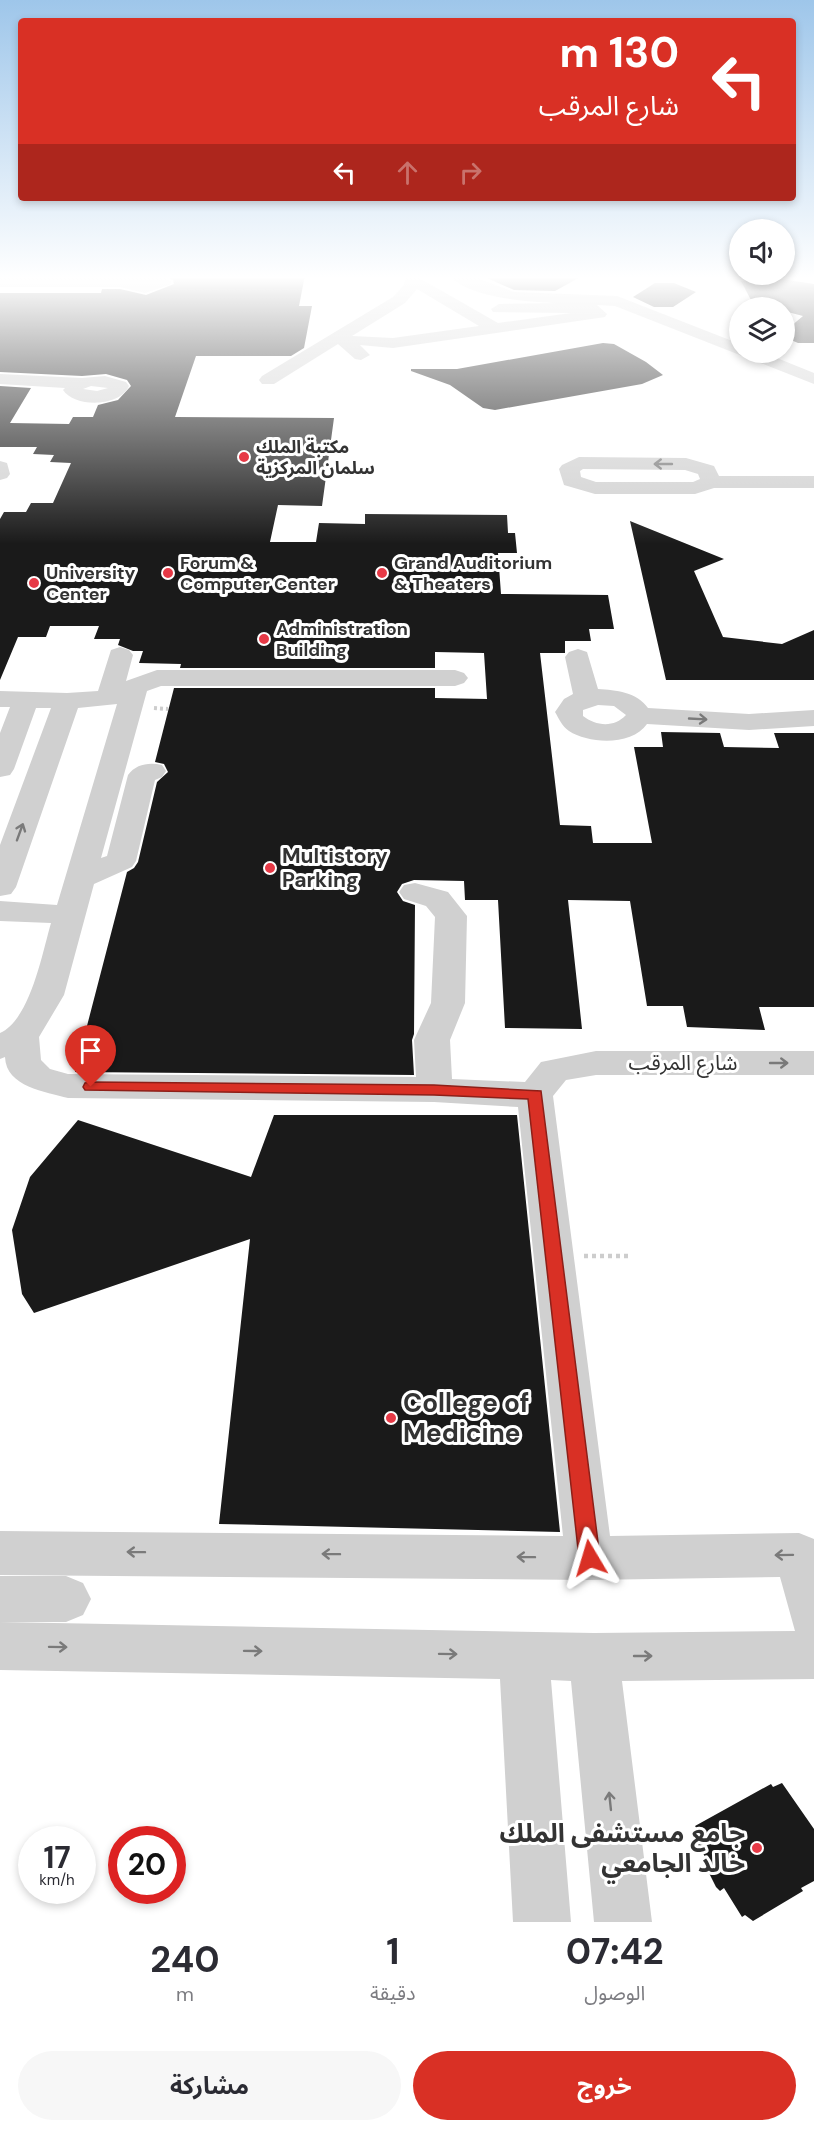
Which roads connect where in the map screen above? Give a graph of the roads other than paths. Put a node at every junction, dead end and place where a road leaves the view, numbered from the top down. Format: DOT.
graph roads {
  1 [pos="293,365"];
  2 [pos="777,365"];
  3 [pos="0,379"];
  4 [pos="814,379"];
  5 [pos="268,380"];
  6 [pos="82,383"];
  7 [pos="0,467"];
  8 [pos="814,470"];
  9 [pos="0,474"];
  10 [pos="709,476"];
  11 [pos="814,482"];
  12 [pos="120,655"];
  13 [pos="578,657"];
  14 [pos="454,678"];
  15 [pos="0,699"];
  16 [pos="27,699"];
  17 [pos="67,701"];
  18 [pos="814,718"];
  19 [pos="0,769"];
  20 [pos="153,771"];
  21 [pos="80,879"];
  22 [pos="0,887"];
  23 [pos="415,892"];
  24 [pos="0,911"];
  25 [pos="72,915"];
  26 [pos="11,1042"];
  27 [pos="814,1063"];
  28 [pos="544,1082"];
  29 [pos="434,1090"];
  30 [pos="0,1553"];
  31 [pos="590,1558"];
  32 [pos="0,1599"];
  33 [pos="66,1599"];
  34 [pos="814,1618"];
  35 [pos="0,1646"];
  36 [pos="814,1655"];
  37 [pos="524,1656"];
  38 [pos="594,1657"];
  39 [pos="542,1922"];
  40 [pos="623,1922"];
  1 -- 5 [label="street"];
  2 -- 4 [label="street"];
  3 -- 6 [label="street"];
  7 -- 9 [label="street"];
  8 -- 10 [label="street"];
  10 -- 10 [label="street, one-way"];
  10 -- 11 [label="street"];
  12 -- 17 [label="street"];
  13 -- 18 [label="street, one-way"];
  14 -- 21 [label="street"];
  15 -- 16 [label="street"];
  16 -- 17 [label="street"];
  16 -- 19 [label="street"];
  22 -- 17 [label="street, one-way"];
  20 -- 21 [label="street"];
  21 -- 25 [label="street"];
  23 -- 29 [label="street"];
  24 -- 25 [label="street"];
  25 -- 26 [label="street"];
  26 -- 29 [label="street, شارع المرقب"];
  28 -- 27 [label="street, شارع المرقب, one-way"];
  28 -- 29 [label="street, شارع المرقب"];
  28 -- 31 [label="street"];
  31 -- 30 [label="street, one-way"];
  34 -- 31 [label="street, one-way"];
  32 -- 33 [label="street"];
  35 -- 37 [label="street, one-way"];
  38 -- 36 [label="street, one-way"];
  37 -- 38 [label="street"];
  37 -- 39 [label="street"];
  40 -- 38 [label="street, one-way"];
}
